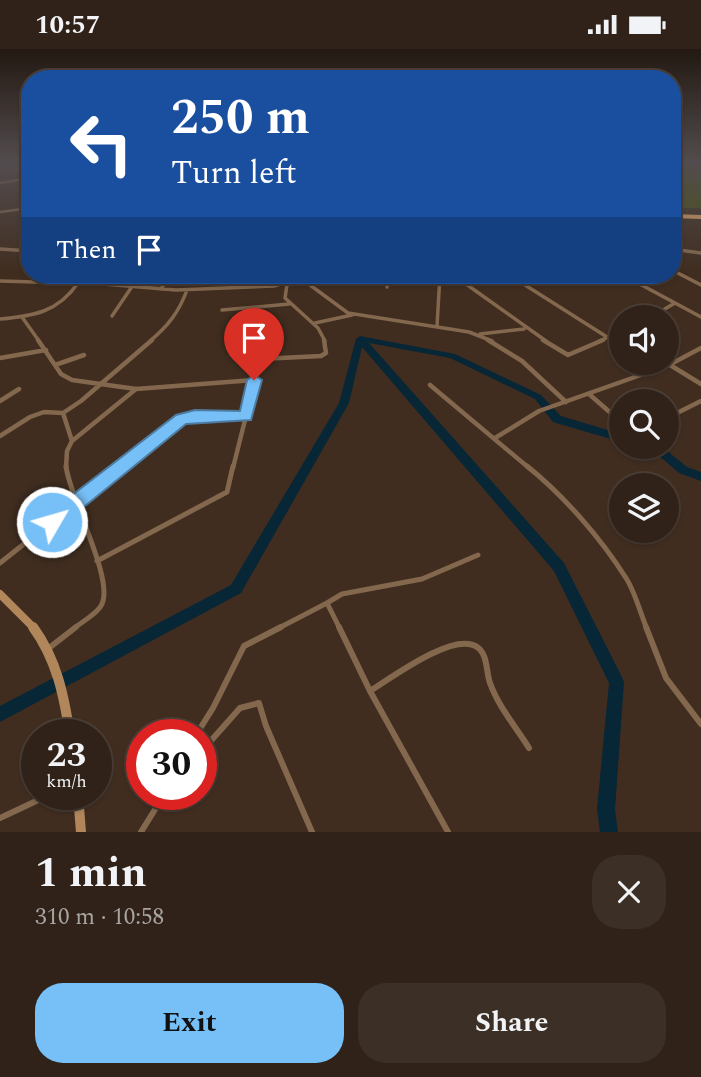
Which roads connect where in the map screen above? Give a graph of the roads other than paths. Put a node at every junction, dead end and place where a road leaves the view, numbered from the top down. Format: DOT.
graph roads {
  1 [pos="21,209"];
  2 [pos="0,212"];
  3 [pos="681,216"];
  4 [pos="701,217"];
  5 [pos="0,249"];
  6 [pos="21,249"];
  7 [pos="681,251"];
  8 [pos="701,253"];
  9 [pos="681,274"];
  10 [pos="0,281"];
  11 [pos="21,282"];
  12 [pos="77,284"];
  13 [pos="89,284"];
  14 [pos="164,284"];
  15 [pos="277,284"];
  16 [pos="288,284"];
  17 [pos="308,284"];
  18 [pos="387,284"];
  19 [pos="440,284"];
  20 [pos="466,284"];
  21 [pos="524,284"];
  22 [pos="640,284"];
  23 [pos="700,284"];
  24 [pos="387,287"];
  25 [pos="131,288"];
  26 [pos="161,289"];
  27 [pos="187,291"];
  28 [pos="675,303"];
  29 [pos="290,304"];
  30 [pos="672,305"];
  31 [pos="222,310"];
  32 [pos="353,315"];
  33 [pos="112,316"];
  34 [pos="22,317"];
  35 [pos="701,317"];
  36 [pos="0,319"];
  37 [pos="315,323"];
  38 [pos="437,326"];
  39 [pos="268,327"];
  40 [pos="525,329"];
  41 [pos="477,334"];
  42 [pos="608,337"];
  43 [pos="701,348"];
  44 [pos="46,350"];
  45 [pos="84,355"];
  46 [pos="0,358"];
  47 [pos="260,359"];
  48 [pos="679,360"];
  49 [pos="55,365"];
  50 [pos="679,371"];
  51 [pos="641,375"];
  52 [pos="254,380"];
  53 [pos="701,384"];
  54 [pos="430,385"];
  55 [pos="99,386"];
  56 [pos="19,389"];
  57 [pos="136,389"];
  58 [pos="589,394"];
  59 [pos="0,401"];
  60 [pos="701,401"];
  61 [pos="566,402"];
  62 [pos="609,412"];
  63 [pos="679,412"];
  64 [pos="63,413"];
  65 [pos="246,417"];
  66 [pos="0,436"];
  67 [pos="495,438"];
  68 [pos="72,441"];
  69 [pos="75,504"];
  70 [pos="478,555"];
  71 [pos="97,561"];
  72 [pos="0,563"];
  73 [pos="0,594"];
  74 [pos="327,603"];
  75 [pos="49,648"];
  76 [pos="370,691"];
  77 [pos="67,719"];
  78 [pos="206,719"];
  79 [pos="701,724"];
  80 [pos="217,734"];
  81 [pos="529,748"];
  82 [pos="21,808"];
  83 [pos="79,810"];
  84 [pos="155,810"];
  85 [pos="0,818"];
  86 [pos="81,832"];
  87 [pos="141,832"];
  88 [pos="312,832"];
  89 [pos="447,832"];
  1 -- 2 [label="street"];
  3 -- 4 [label="highway"];
  5 -- 6 [label="street"];
  7 -- 8 [label="street"];
  9 -- 23 [label="street"];
  10 -- 11 [label="street"];
  12 -- 34 [label="street"];
  13 -- 25 [label="street"];
  14 -- 26 [label="street"];
  15 -- 27 [label="street"];
  16 -- 29 [label="street"];
  17 -- 32 [label="street"];
  18 -- 24 [label="street"];
  19 -- 38 [label="street"];
  20 -- 40 [label="street"];
  21 -- 42 [label="street"];
  22 -- 28 [label="street"];
  25 -- 26 [label="street"];
  25 -- 33 [label="street"];
  26 -- 27 [label="street"];
  27 -- 55 [label="street"];
  28 -- 30 [label="street"];
  28 -- 35 [label="street"];
  29 -- 31 [label="street"];
  29 -- 37 [label="street"];
  32 -- 37 [label="street"];
  32 -- 38 [label="street"];
  34 -- 36 [label="street"];
  34 -- 44 [label="street"];
  37 -- 47 [label="street"];
  38 -- 41 [label="street"];
  39 -- 47 [label="street"];
  40 -- 41 [label="street"];
  40 -- 42 [label="street"];
  41 -- 61 [label="street"];
  43 -- 48 [label="street"];
  44 -- 46 [label="street"];
  44 -- 49 [label="street"];
  45 -- 49 [label="street"];
  47 -- 52 [label="street"];
  49 -- 55 [label="street"];
  50 -- 53 [label="street"];
  51 -- 58 [label="street"];
  52 -- 57 [label="street"];
  52 -- 65 [label="street"];
  54 -- 67 [label="street"];
  55 -- 57 [label="street"];
  55 -- 64 [label="street"];
  56 -- 59 [label="street"];
  57 -- 68 [label="street"];
  58 -- 61 [label="street"];
  58 -- 62 [label="street"];
  60 -- 63 [label="street"];
  61 -- 67 [label="street"];
  64 -- 66 [label="street"];
  64 -- 68 [label="street"];
  65 -- 69 [label="street"];
  65 -- 71 [label="street"];
  67 -- 79 [label="street"];
  68 -- 69 [label="street"];
  69 -- 71 [label="street"];
  69 -- 72 [label="street"];
  70 -- 74 [label="street"];
  71 -- 75 [label="street"];
  73 -- 75 [label="main road"];
  74 -- 76 [label="street"];
  74 -- 78 [label="street"];
  75 -- 77 [label="main road"];
  76 -- 81 [label="street"];
  76 -- 89 [label="street"];
  80 -- 88 [label="street"];
  82 -- 85 [label="street"];
  83 -- 86 [label="main road"];
  84 -- 87 [label="street"];
}
